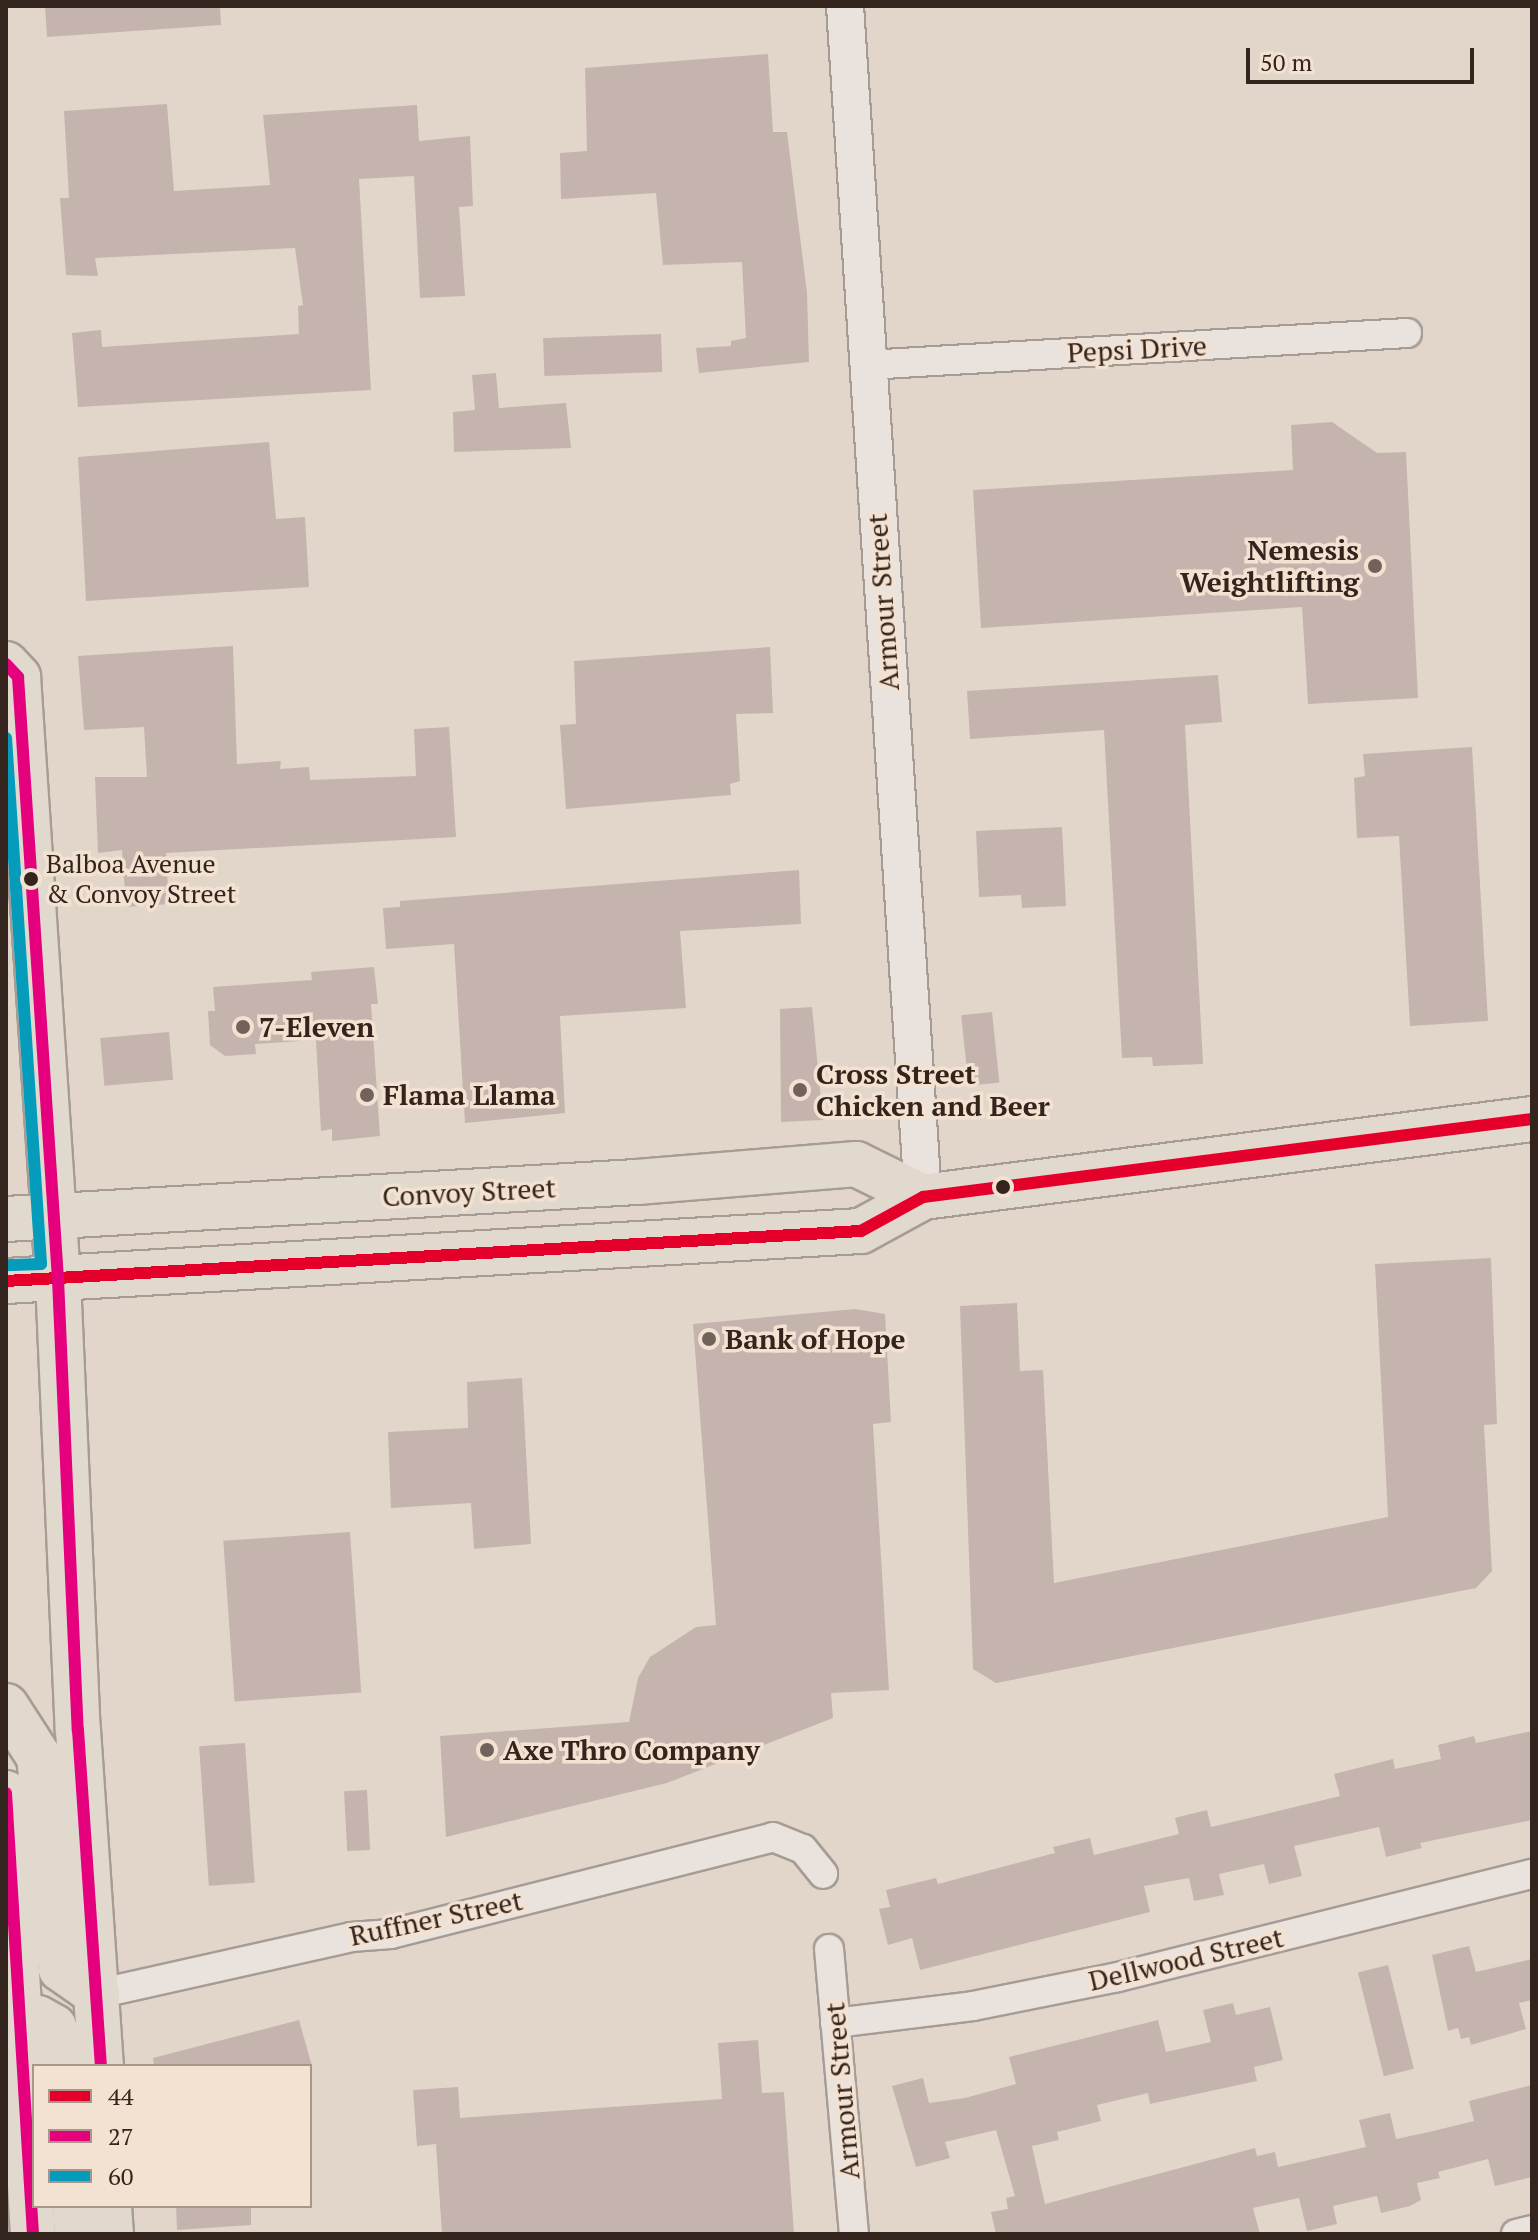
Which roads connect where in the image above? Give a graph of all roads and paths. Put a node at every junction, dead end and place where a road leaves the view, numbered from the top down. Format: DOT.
graph roads {
  1 [pos="845,6"];
  2 [pos="1407,333"];
  3 [pos="867,365"];
  4 [pos="6,664"];
  5 [pos="1532,1119"];
  6 [pos="923,1197"];
  7 [pos="54,1215"];
  8 [pos="6,1219"];
  9 [pos="58,1279"];
  10 [pos="6,1281"];
  11 [pos="6,1706"];
  12 [pos="6,1793"];
  13 [pos="823,1874"];
  14 [pos="1532,1874"];
  15 [pos="829,1949"];
  16 [pos="97,1994"];
  17 [pos="14,2023"];
  18 [pos="835,2023"];
  19 [pos="64,2064"];
  20 [pos="101,2064"];
  21 [pos="75,2208"];
  22 [pos="109,2208"];
  23 [pos="1532,2230"];
  24 [pos="33,2234"];
  25 [pos="77,2234"];
  26 [pos="111,2234"];
  27 [pos="854,2234"];
  28 [pos="1516,2234"];
  1 -- 3 [label="street, Armour Street"];
  2 -- 3 [label="street, Pepsi Drive"];
  3 -- 6 [label="street, Armour Street"];
  4 -- 7 [label="main road"];
  5 -- 6 [label="main road"];
  6 -- 7 [label="main road, Convoy Street"];
  6 -- 9 [label="main road"];
  7 -- 8 [label="main road, Convoy Street"];
  7 -- 9 [label="main road"];
  9 -- 10 [label="main road"];
  9 -- 16 [label="main road"];
  11 -- 16 [label="main road"];
  12 -- 17 [label="main road"];
  13 -- 16 [label="street, Ruffner Street"];
  14 -- 18 [label="street, Dellwood Street"];
  15 -- 18 [label="street, Armour Street"];
  16 -- 20 [label="main road"];
  17 -- 19 [label="main road"];
  17 -- 24 [label="main road"];
  18 -- 27 [label="street, Armour Street"];
  21 -- 25 [label="main road"];
  22 -- 26 [label="main road"];
  23 -- 28 [label="street"];
}
